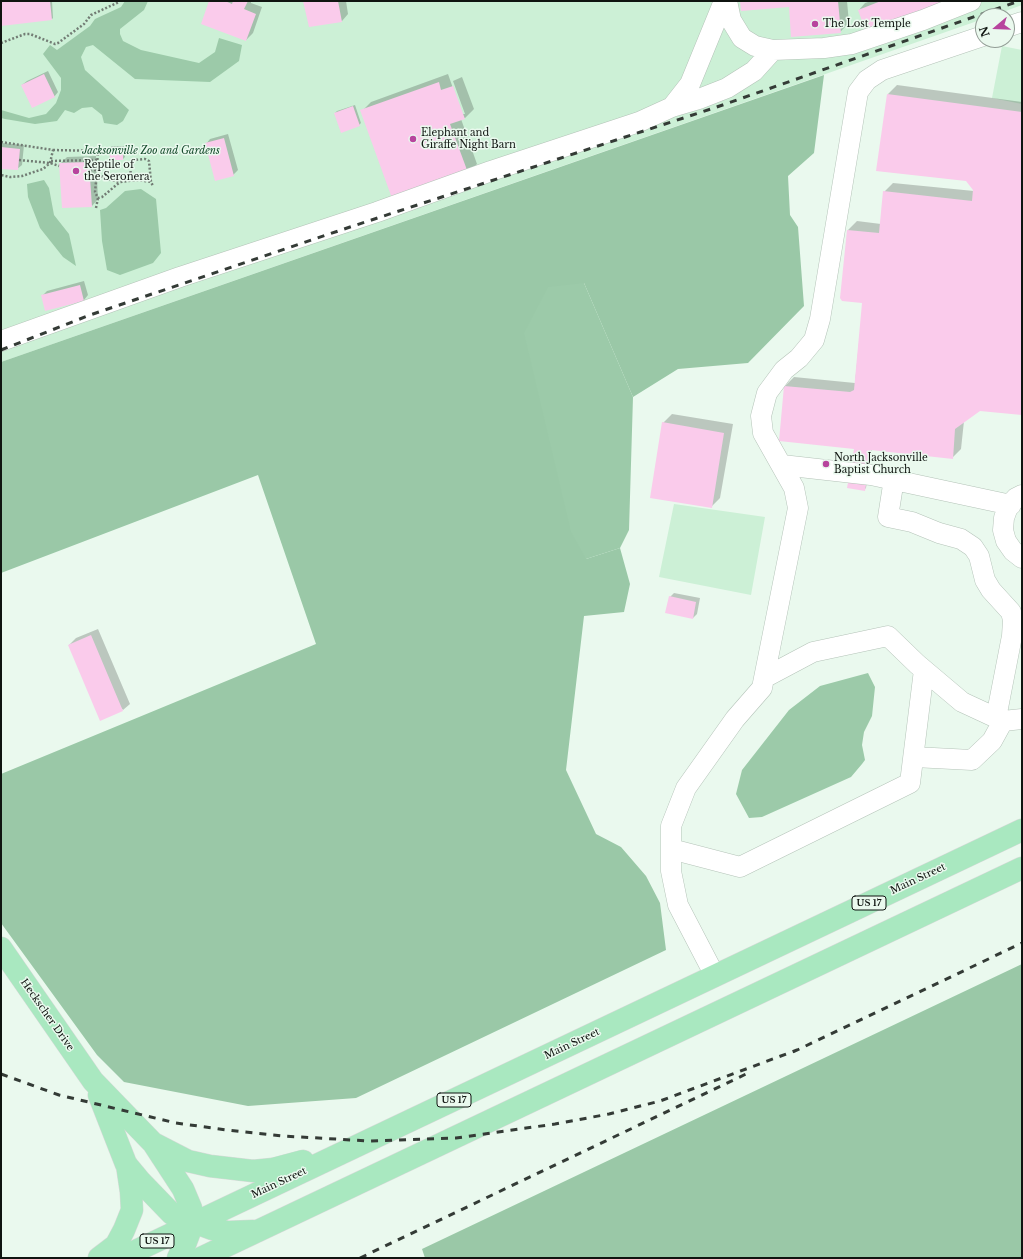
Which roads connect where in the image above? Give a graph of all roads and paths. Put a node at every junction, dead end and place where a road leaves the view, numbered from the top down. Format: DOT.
graph roads {
  1 [pos="726,1"];
  2 [pos="971,1"];
  3 [pos="119,2"];
  4 [pos="975,39"];
  5 [pos="1,43"];
  6 [pos="773,50"];
  7 [pos="672,107"];
  8 [pos="1,142"];
  9 [pos="53,150"];
  10 [pos="19,160"];
  11 [pos="97,160"];
  12 [pos="50,162"];
  13 [pos="59,166"];
  14 [pos="90,170"];
  15 [pos="98,170"];
  16 [pos="1,175"];
  17 [pos="99,175"];
  18 [pos="130,181"];
  19 [pos="120,182"];
  20 [pos="151,182"];
  21 [pos="153,186"];
  22 [pos="98,198"];
  23 [pos="96,208"];
  24 [pos="1,341"];
  25 [pos="782,465"];
  26 [pos="894,479"];
  27 [pos="1016,500"];
  28 [pos="1022,558"];
  29 [pos="924,670"];
  30 [pos="764,678"];
  31 [pos="1007,719"];
  32 [pos="914,757"];
  33 [pos="1022,830"];
  34 [pos="671,849"];
  35 [pos="1022,868"];
  36 [pos="1,948"];
  37 [pos="715,976"];
  38 [pos="730,1007"];
  39 [pos="93,1081"];
  40 [pos="154,1144"];
  41 [pos="347,1152"];
  42 [pos="126,1164"];
  43 [pos="193,1223"];
  44 [pos="258,1231"];
  45 [pos="99,1258"];
  46 [pos="121,1258"];
  47 [pos="178,1258"];
  48 [pos="201,1258"];
  1 -- 6 [label="lane"];
  1 -- 7 [label="lane"];
  2 -- 6 [label="lane"];
  3 -- 5 [label="path"];
  4 -- 25 [label="lane"];
  6 -- 7 [label="lane"];
  7 -- 24 [label="lane"];
  8 -- 9 [label="path"];
  9 -- 11 [label="path"];
  9 -- 12 [label="path"];
  10 -- 12 [label="path"];
  11 -- 12 [label="path"];
  11 -- 15 [label="path"];
  12 -- 13 [label="path"];
  12 -- 16 [label="path"];
  14 -- 15 [label="path"];
  15 -- 17 [label="path"];
  17 -- 19 [label="path"];
  17 -- 22 [label="path"];
  18 -- 19 [label="path"];
  18 -- 20 [label="path"];
  18 -- 20 [label="path"];
  19 -- 22 [label="path"];
  20 -- 21 [label="path"];
  22 -- 23 [label="path"];
  25 -- 26 [label="lane"];
  25 -- 30 [label="lane"];
  26 -- 27 [label="lane"];
  26 -- 31 [label="lane"];
  27 -- 28 [label="lane"];
  29 -- 30 [label="lane"];
  29 -- 31 [label="lane"];
  29 -- 32 [label="lane"];
  30 -- 34 [label="lane"];
  31 -- 32 [label="lane"];
  32 -- 34 [label="lane"];
  33 -- 37 [label="main road, Main Street / US 17"];
  34 -- 37 [label="lane"];
  35 -- 38 [label="main road"];
  36 -- 39 [label="main road, Heckscher Drive"];
  37 -- 38 [label="main road"];
  37 -- 41 [label="main road, Main Street / US 17"];
  38 -- 44 [label="main road"];
  39 -- 40 [label="main road, Heckscher Drive"];
  39 -- 42 [label="main road, Heckscher Drive"];
  40 -- 41 [label="main road"];
  40 -- 43 [label="main road, Heckscher Drive"];
  41 -- 43 [label="main road, Main Street / US 17"];
  42 -- 43 [label="main road, Heckscher Drive"];
  42 -- 45 [label="main road"];
  43 -- 44 [label="main road"];
  43 -- 46 [label="main road, Main Street / US 17"];
  43 -- 47 [label="main road"];
  44 -- 48 [label="main road"];
}
